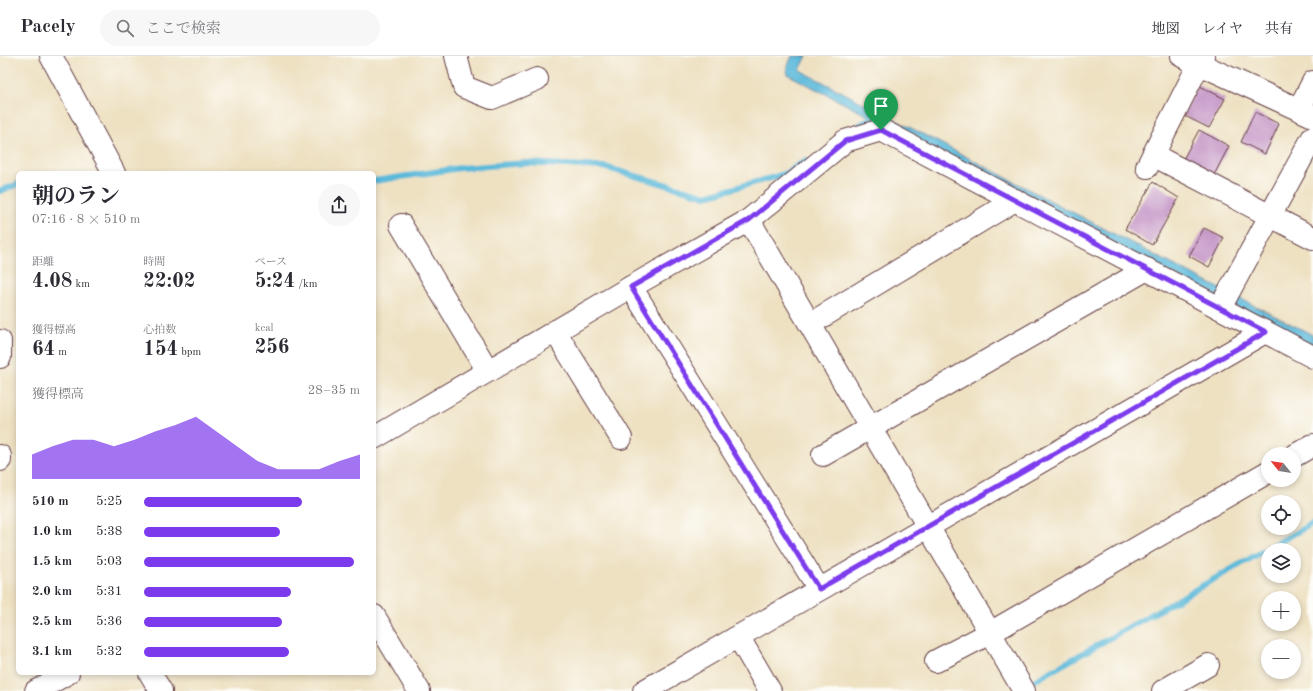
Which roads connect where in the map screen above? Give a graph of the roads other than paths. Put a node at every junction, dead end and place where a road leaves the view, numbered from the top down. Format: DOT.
graph roads {
  1 [pos="51,56"];
  2 [pos="456,56"];
  3 [pos="1195,58"];
  4 [pos="537,79"];
  5 [pos="1313,82"];
  6 [pos="1306,112"];
  7 [pos="1313,137"];
  8 [pos="113,171"];
  9 [pos="1015,200"];
  10 [pos="1270,216"];
  11 [pos="749,220"];
  12 [pos="401,225"];
  13 [pos="1313,238"];
  14 [pos="1147,270"];
  15 [pos="631,287"];
  16 [pos="1220,308"];
  17 [pos="810,324"];
  18 [pos="555,331"];
  19 [pos="1266,332"];
  20 [pos="0,341"];
  21 [pos="0,357"];
  22 [pos="1313,357"];
  23 [pos="488,371"];
  24 [pos="870,427"];
  25 [pos="376,432"];
  26 [pos="621,438"];
  27 [pos="1313,446"];
  28 [pos="1301,452"];
  29 [pos="823,455"];
  30 [pos="0,456"];
  31 [pos="0,460"];
  32 [pos="1261,476"];
  33 [pos="928,526"];
  34 [pos="819,589"];
  35 [pos="376,619"];
  36 [pos="990,633"];
  37 [pos="738,636"];
  38 [pos="936,661"];
  39 [pos="1208,665"];
  40 [pos="64,675"];
  41 [pos="151,675"];
  42 [pos="652,689"];
  43 [pos="36,691"];
  44 [pos="161,691"];
  45 [pos="419,691"];
  46 [pos="770,691"];
  47 [pos="1024,691"];
  48 [pos="1163,691"];
  1 -- 8 [label="street"];
  2 -- 4 [label="street"];
  3 -- 6 [label="street"];
  3 -- 10 [label="street"];
  5 -- 6 [label="street"];
  7 -- 10 [label="street"];
  9 -- 11 [label="street"];
  9 -- 14 [label="street"];
  9 -- 17 [label="street"];
  10 -- 13 [label="street"];
  10 -- 16 [label="street"];
  11 -- 15 [label="street"];
  11 -- 17 [label="street"];
  12 -- 23 [label="street"];
  14 -- 16 [label="street"];
  14 -- 24 [label="street"];
  15 -- 18 [label="street"];
  15 -- 34 [label="street"];
  16 -- 19 [label="street"];
  17 -- 24 [label="street"];
  18 -- 23 [label="street"];
  18 -- 26 [label="street"];
  19 -- 22 [label="street"];
  19 -- 33 [label="street"];
  20 -- 21 [label="street"];
  23 -- 25 [label="street"];
  24 -- 29 [label="street"];
  24 -- 33 [label="street"];
  27 -- 28 [label="street"];
  30 -- 31 [label="street"];
  32 -- 36 [label="street"];
  33 -- 34 [label="street"];
  33 -- 36 [label="street"];
  34 -- 37 [label="street"];
  35 -- 45 [label="street"];
  36 -- 38 [label="street"];
  36 -- 47 [label="street"];
  37 -- 42 [label="street"];
  37 -- 46 [label="street"];
  39 -- 48 [label="street"];
  40 -- 43 [label="street"];
  41 -- 44 [label="street"];
}
